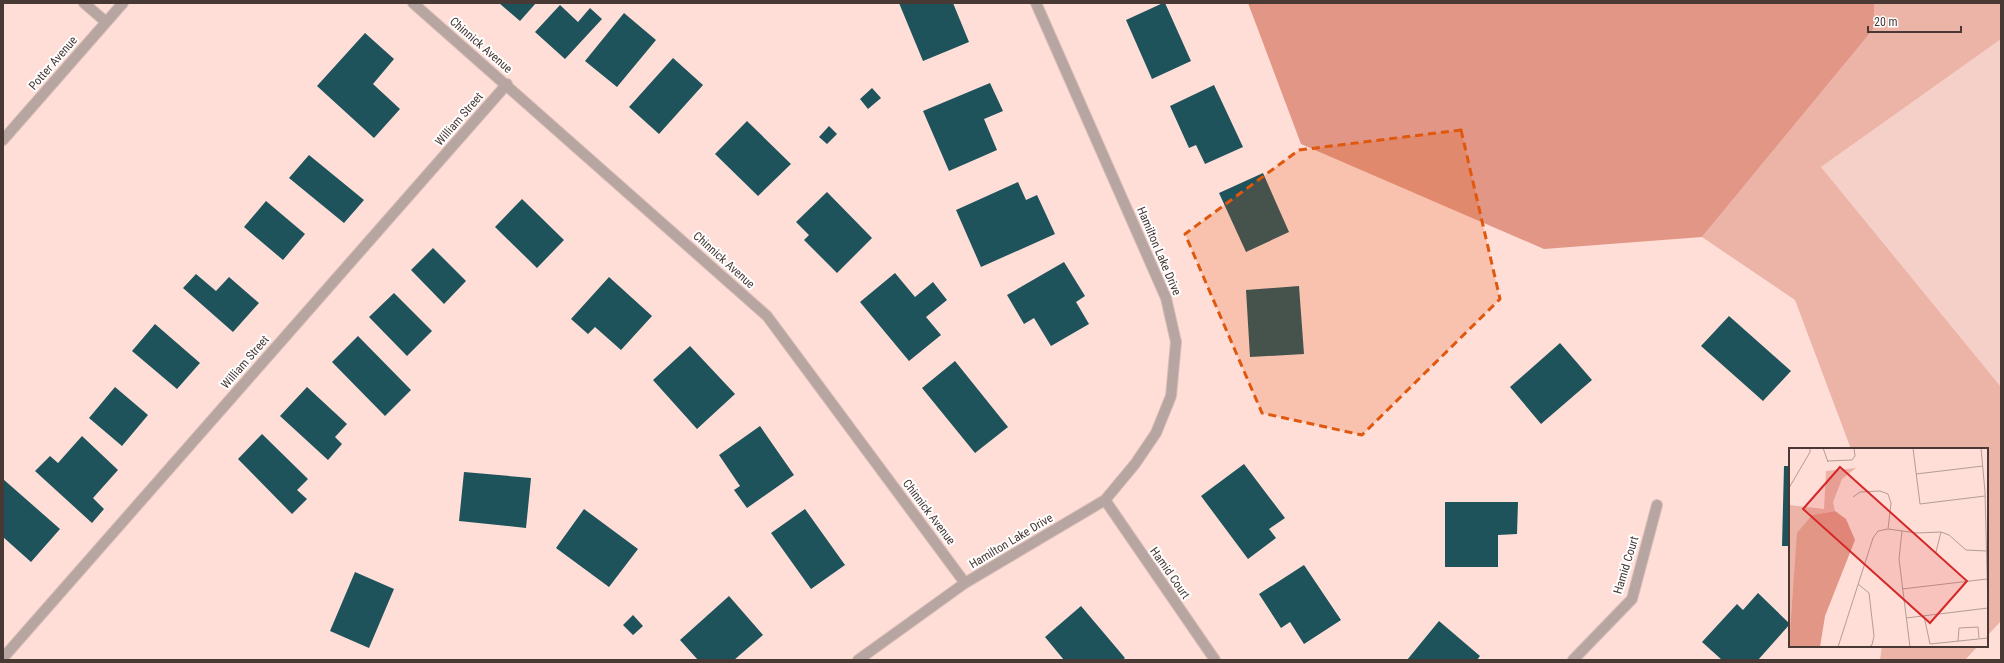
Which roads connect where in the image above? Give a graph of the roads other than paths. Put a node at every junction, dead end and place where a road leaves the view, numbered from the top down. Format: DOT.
graph roads {
  1 [pos="84,3"];
  2 [pos="123,3"];
  3 [pos="413,3"];
  4 [pos="1036,3"];
  5 [pos="106,22"];
  6 [pos="507,84"];
  7 [pos="3,140"];
  8 [pos="1104,500"];
  9 [pos="1657,505"];
  10 [pos="965,583"];
  11 [pos="3,658"];
  12 [pos="858,660"];
  13 [pos="1215,660"];
  14 [pos="1574,660"];
  1 -- 5 [label="street"];
  2 -- 5 [label="street, Potter Avenue"];
  3 -- 6 [label="street, Chinnick Avenue"];
  4 -- 8 [label="street, Hamilton Lake Drive"];
  5 -- 7 [label="street, Potter Avenue"];
  6 -- 10 [label="street, Chinnick Avenue"];
  6 -- 11 [label="street, William Street"];
  8 -- 10 [label="street, Hamilton Lake Drive"];
  8 -- 13 [label="street, Hamid Court"];
  9 -- 14 [label="street, Hamid Court"];
  10 -- 12 [label="street, Hamilton Lake Drive"];
}
